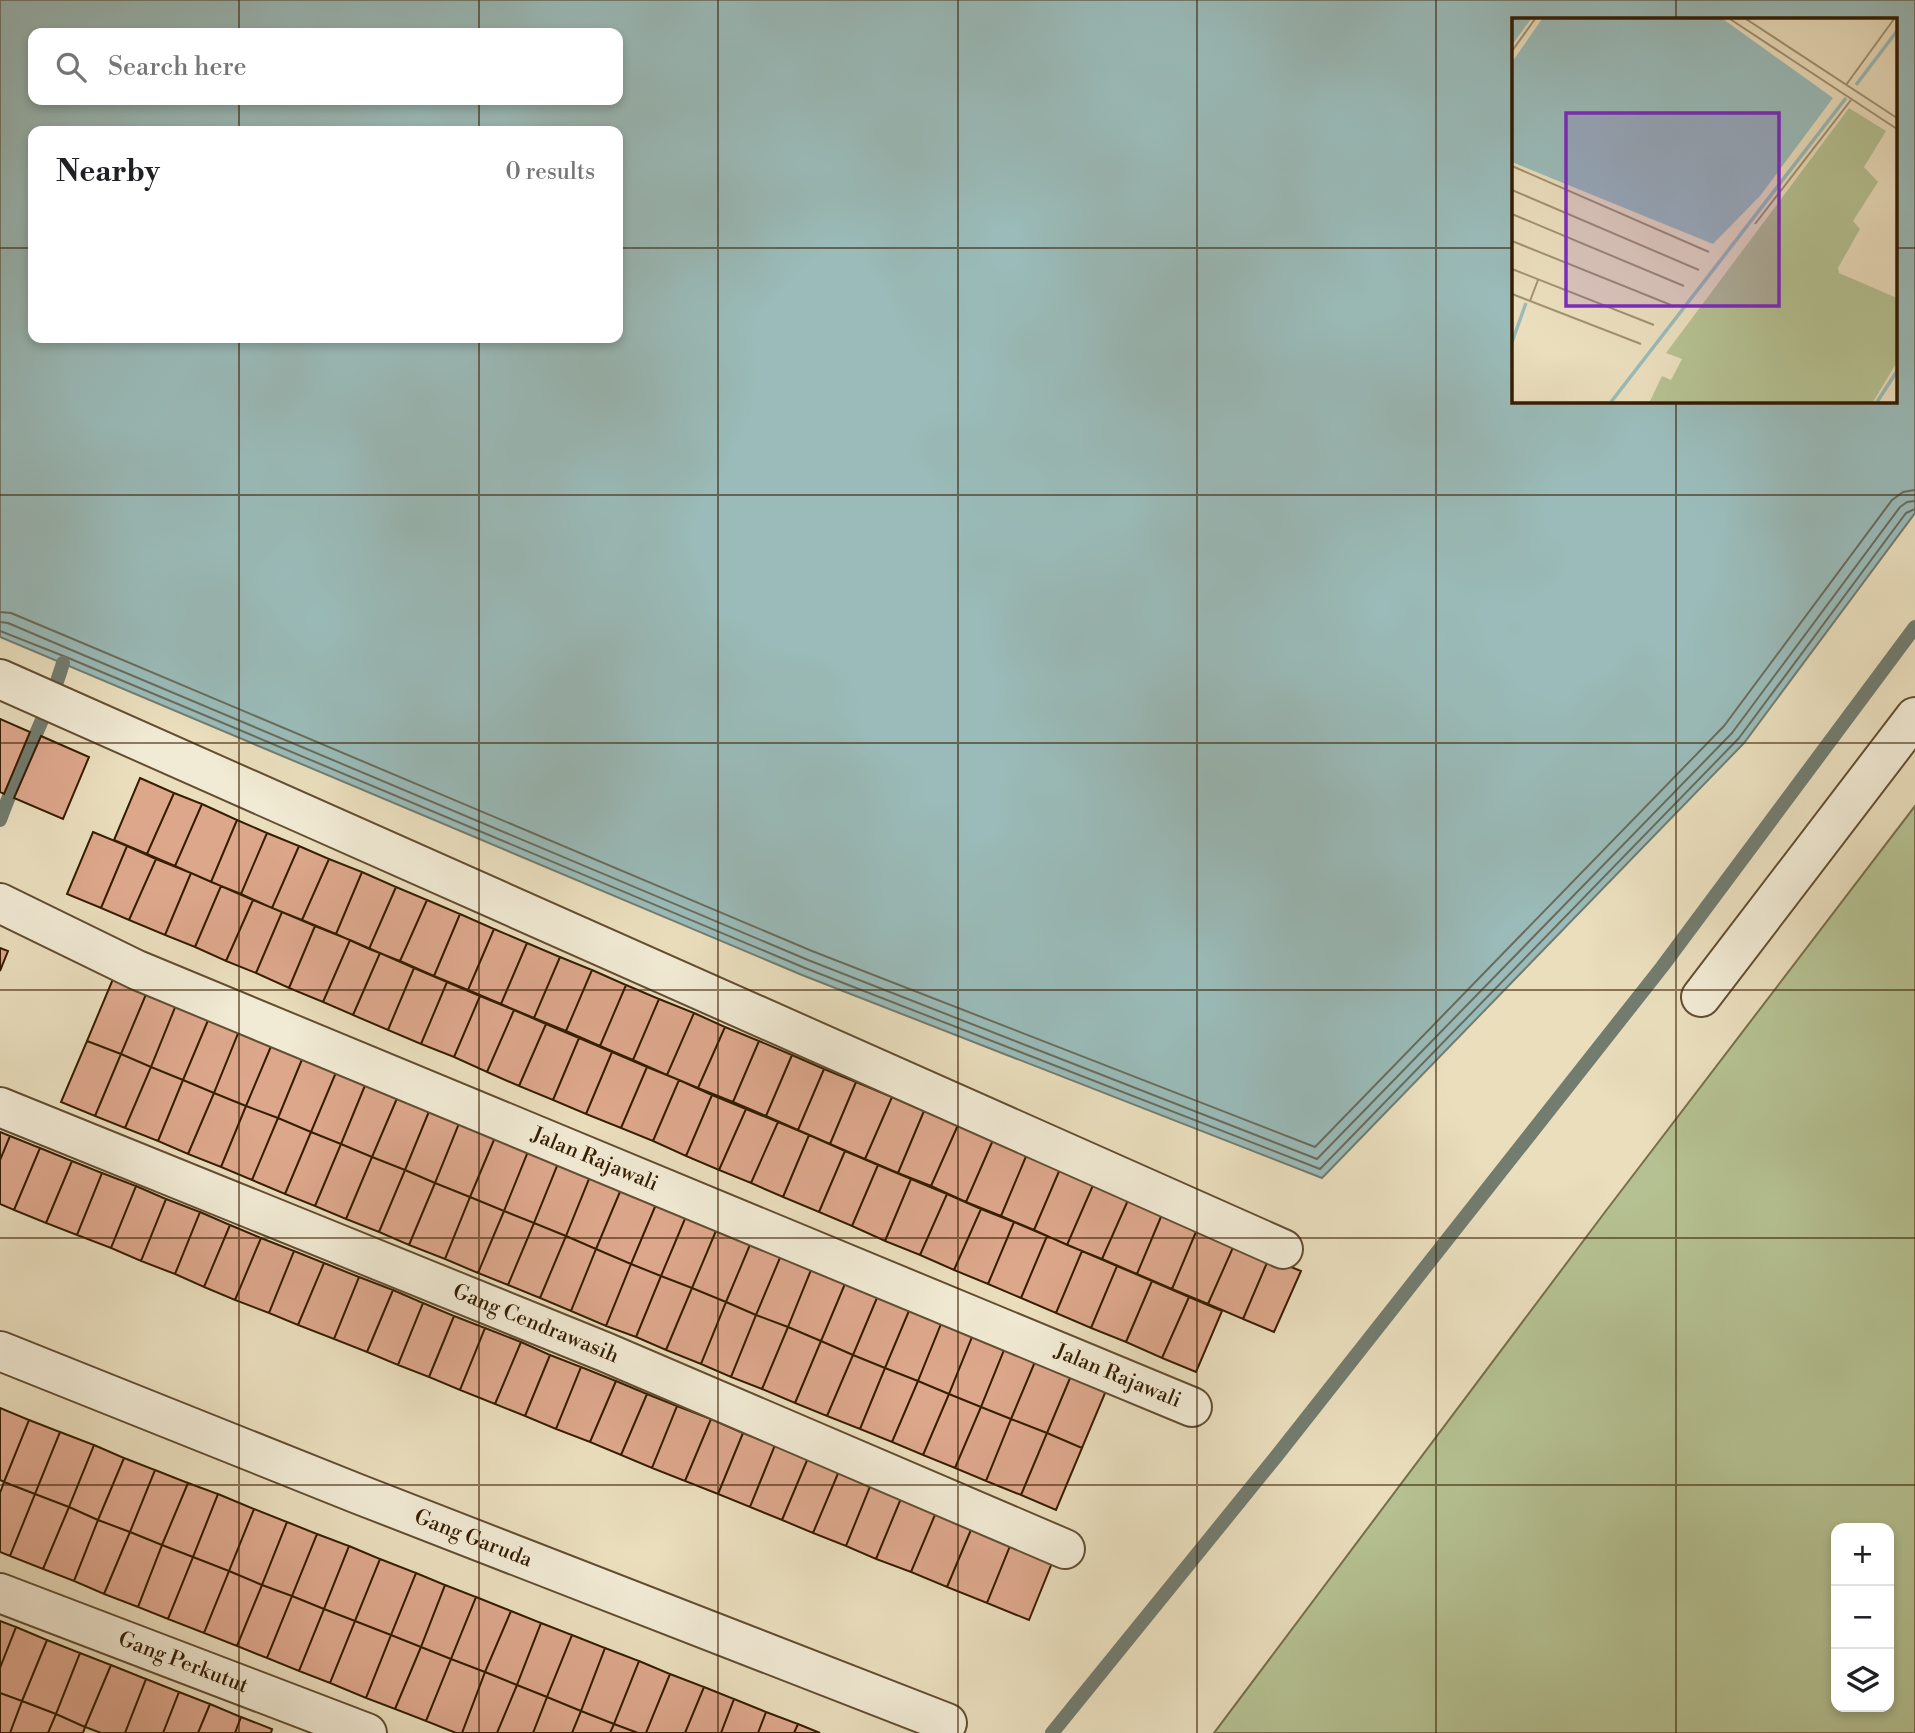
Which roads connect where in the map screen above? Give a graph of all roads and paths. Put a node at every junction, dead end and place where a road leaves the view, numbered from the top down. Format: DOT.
graph roads {
  1 [pos="13,684"];
  2 [pos="1915,718"];
  3 [pos="0,903"];
  4 [pos="1701,997"];
  5 [pos="0,1107"];
  6 [pos="1283,1249"];
  7 [pos="0,1351"];
  8 [pos="1192,1407"];
  9 [pos="1065,1549"];
  10 [pos="0,1593"];
  11 [pos="947,1723"];
  12 [pos="367,1733"];
  1 -- 6 [label="street"];
  2 -- 4 [label="street"];
  3 -- 8 [label="street, Jalan Rajawali"];
  5 -- 9 [label="street, Gang Cendrawasih"];
  7 -- 11 [label="street, Gang Garuda"];
  10 -- 12 [label="street, Gang Perkutut"];
}
